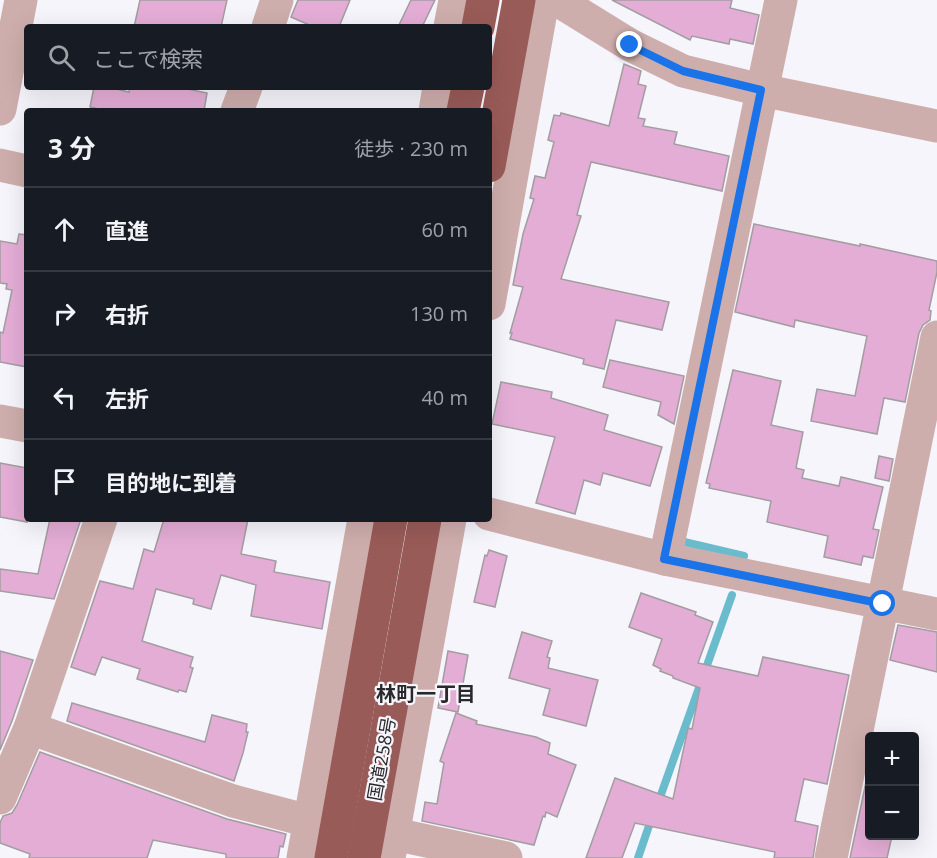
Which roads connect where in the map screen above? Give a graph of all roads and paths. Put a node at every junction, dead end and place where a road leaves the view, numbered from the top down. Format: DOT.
graph roads {
  1 [pos="21,0"];
  2 [pos="278,0"];
  3 [pos="455,0"];
  4 [pos="483,0"];
  5 [pos="519,0"];
  6 [pos="543,0"];
  7 [pos="556,0"];
  8 [pos="781,0"];
  9 [pos="269,24"];
  10 [pos="451,24"];
  11 [pos="479,24"];
  12 [pos="245,90"];
  13 [pos="438,90"];
  14 [pos="468,90"];
  15 [pos="761,90"];
  16 [pos="238,108"];
  17 [pos="436,108"];
  18 [pos="464,108"];
  19 [pos="0,109"];
  20 [pos="937,126"];
  21 [pos="492,149"];
  22 [pos="0,165"];
  23 [pos="24,170"];
  24 [pos="497,271"];
  25 [pos="492,292"];
  26 [pos="937,337"];
  27 [pos="0,421"];
  28 [pos="24,425"];
  29 [pos="492,515"];
  30 [pos="100,522"];
  31 [pos="363,522"];
  32 [pos="390,522"];
  33 [pos="424,522"];
  34 [pos="449,522"];
  35 [pos="664,559"];
  36 [pos="883,604"];
  37 [pos="937,614"];
  38 [pos="30,728"];
  39 [pos="0,798"];
  40 [pos="309,821"];
  41 [pos="392,846"];
  42 [pos="303,858"];
  43 [pos="331,858"];
  44 [pos="364,858"];
  45 [pos="506,858"];
  46 [pos="831,858"];
  1 -- 19 [label="street"];
  2 -- 9 [label="street"];
  3 -- 10 [label="street"];
  4 -- 11 [label="highway"];
  5 -- 21 [label="highway"];
  6 -- 24 [label="street"];
  7 -- 15 [label="street"];
  8 -- 15 [label="street"];
  12 -- 16 [label="street"];
  13 -- 17 [label="street"];
  14 -- 18 [label="highway"];
  15 -- 20 [label="street"];
  15 -- 35 [label="street"];
  22 -- 23 [label="street"];
  24 -- 25 [label="street"];
  26 -- 36 [label="street"];
  27 -- 28 [label="street"];
  29 -- 35 [label="street"];
  30 -- 38 [label="street"];
  31 -- 40 [label="street"];
  32 -- 43 [label="highway, 国道258号"];
  33 -- 44 [label="highway, 国道258号"];
  34 -- 41 [label="street"];
  35 -- 36 [label="street"];
  36 -- 37 [label="street"];
  36 -- 46 [label="street"];
  38 -- 39 [label="street"];
  38 -- 40 [label="street"];
  40 -- 41 [label="street"];
  40 -- 42 [label="street"];
  41 -- 45 [label="street"];
}
